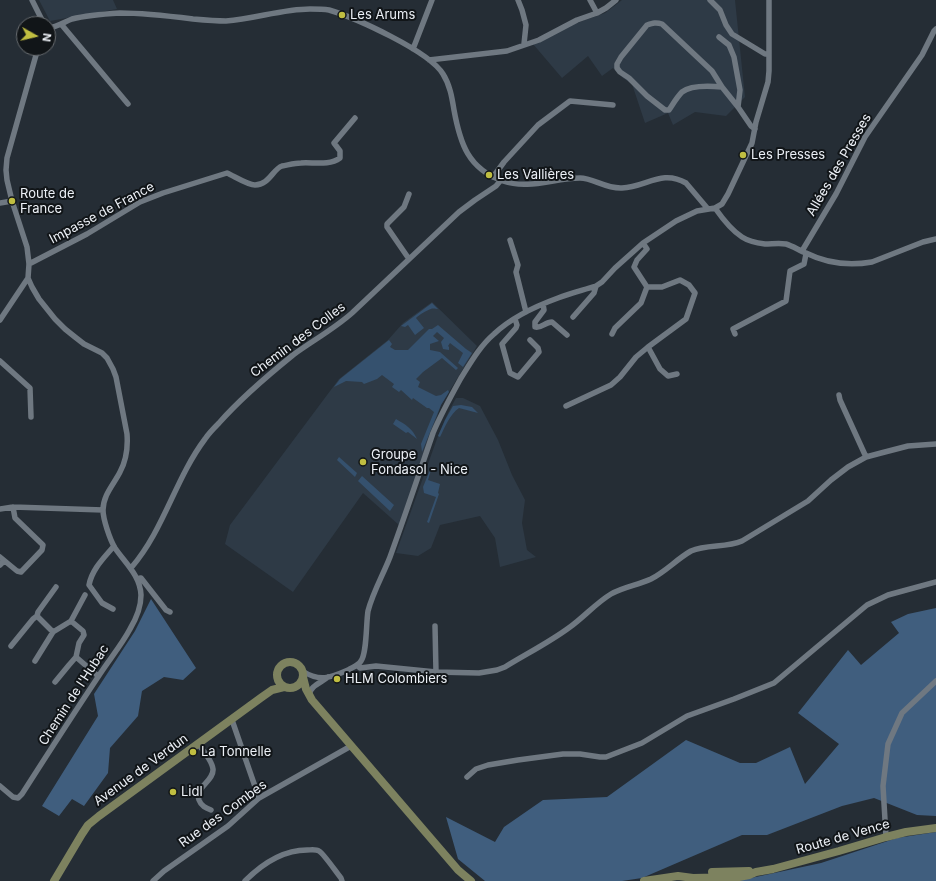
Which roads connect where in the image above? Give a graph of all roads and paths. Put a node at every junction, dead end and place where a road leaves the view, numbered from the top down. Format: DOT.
graph roads {
  1 [pos="32,0"];
  2 [pos="432,0"];
  3 [pos="518,0"];
  4 [pos="590,0"];
  5 [pos="616,0"];
  6 [pos="710,0"];
  7 [pos="769,0"];
  8 [pos="597,13"];
  9 [pos="40,16"];
  10 [pos="62,24"];
  11 [pos="56,27"];
  12 [pos="936,29"];
  13 [pos="719,37"];
  14 [pos="524,44"];
  15 [pos="413,49"];
  16 [pos="769,54"];
  17 [pos="36,56"];
  18 [pos="429,60"];
  19 [pos="722,87"];
  20 [pos="128,104"];
  21 [pos="613,105"];
  22 [pos="738,107"];
  23 [pos="354,118"];
  24 [pos="755,129"];
  25 [pos="493,177"];
  26 [pos="501,180"];
  27 [pos="409,194"];
  28 [pos="12,201"];
  29 [pos="0,203"];
  30 [pos="715,208"];
  31 [pos="708,209"];
  32 [pos="936,239"];
  33 [pos="510,240"];
  34 [pos="643,243"];
  35 [pos="804,253"];
  36 [pos="409,259"];
  37 [pos="29,264"];
  38 [pos="28,278"];
  39 [pos="596,286"];
  40 [pos="647,287"];
  41 [pos="543,304"];
  42 [pos="526,312"];
  43 [pos="573,317"];
  44 [pos="515,319"];
  45 [pos="0,320"];
  46 [pos="612,334"];
  47 [pos="734,334"];
  48 [pos="567,335"];
  49 [pos="530,340"];
  50 [pos="648,347"];
  51 [pos="0,361"];
  52 [pos="677,374"];
  53 [pos="839,395"];
  54 [pos="566,406"];
  55 [pos="31,417"];
  56 [pos="936,444"];
  57 [pos="866,457"];
  58 [pos="13,507"];
  59 [pos="0,509"];
  60 [pos="103,510"];
  61 [pos="114,546"];
  62 [pos="1,561"];
  63 [pos="131,568"];
  64 [pos="137,579"];
  65 [pos="936,582"];
  66 [pos="56,587"];
  67 [pos="85,595"];
  68 [pos="113,609"];
  69 [pos="170,612"];
  70 [pos="37,616"];
  71 [pos="71,621"];
  72 [pos="435,626"];
  73 [pos="53,632"];
  74 [pos="11,646"];
  75 [pos="76,657"];
  76 [pos="362,659"];
  77 [pos="35,661"];
  78 [pos="357,665"];
  79 [pos="376,666"];
  80 [pos="436,672"];
  81 [pos="98,676"];
  82 [pos="277,677"];
  83 [pos="316,677"];
  84 [pos="328,677"];
  85 [pos="302,678"];
  86 [pos="936,681"];
  87 [pos="55,682"];
  88 [pos="284,687"];
  89 [pos="293,688"];
  90 [pos="262,697"];
  91 [pos="310,698"];
  92 [pos="232,720"];
  93 [pos="198,744"];
  94 [pos="352,746"];
  95 [pos="466,777"];
  96 [pos="0,786"];
  97 [pos="259,798"];
  98 [pos="211,810"];
  99 [pos="936,828"];
  100 [pos="886,836"];
  101 [pos="711,872"];
  102 [pos="750,872"];
  103 [pos="678,876"];
  104 [pos="725,878"];
  105 [pos="54,881"];
  106 [pos="153,881"];
  107 [pos="245,881"];
  108 [pos="342,881"];
  109 [pos="471,881"];
  110 [pos="644,881"];
  1 -- 9 [label="street"];
  2 -- 15 [label="street"];
  3 -- 14 [label="street"];
  4 -- 8 [label="street"];
  5 -- 8 [label="street"];
  6 -- 16 [label="street"];
  7 -- 16 [label="street"];
  8 -- 14 [label="street"];
  10 -- 11 [label="street"];
  10 -- 15 [label="street"];
  10 -- 20 [label="street"];
  12 -- 35 [label="street, Allées des Presses"];
  13 -- 22 [label="street"];
  14 -- 18 [label="street"];
  15 -- 18 [label="street"];
  16 -- 24 [label="street"];
  17 -- 28 [label="street"];
  18 -- 25 [label="street"];
  19 -- 19 [label="street"];
  19 -- 22 [label="street"];
  21 -- 25 [label="street"];
  22 -- 24 [label="street"];
  23 -- 37 [label="street, Impasse de France"];
  24 -- 30 [label="street"];
  25 -- 26 [label="street"];
  26 -- 31 [label="street"];
  26 -- 36 [label="street, Chemin des Colles"];
  27 -- 36 [label="street"];
  28 -- 29 [label="street"];
  28 -- 37 [label="street"];
  30 -- 31 [label="street"];
  30 -- 35 [label="street"];
  31 -- 34 [label="street"];
  32 -- 35 [label="street"];
  33 -- 42 [label="street"];
  34 -- 39 [label="street"];
  34 -- 40 [label="street"];
  35 -- 47 [label="street, Allées des Presses"];
  36 -- 63 [label="street, Chemin des Colles"];
  37 -- 38 [label="street"];
  38 -- 45 [label="street"];
  38 -- 60 [label="street"];
  39 -- 41 [label="street"];
  39 -- 43 [label="street"];
  40 -- 46 [label="street"];
  40 -- 50 [label="street"];
  41 -- 42 [label="street"];
  41 -- 48 [label="street"];
  42 -- 44 [label="street"];
  44 -- 49 [label="street"];
  44 -- 76 [label="street"];
  50 -- 52 [label="street"];
  50 -- 54 [label="street"];
  51 -- 55 [label="street"];
  53 -- 57 [label="street"];
  56 -- 57 [label="street"];
  57 -- 80 [label="street"];
  58 -- 59 [label="street"];
  58 -- 60 [label="street"];
  58 -- 62 [label="street"];
  60 -- 61 [label="street"];
  61 -- 63 [label="street"];
  61 -- 68 [label="street"];
  63 -- 64 [label="street"];
  64 -- 69 [label="street"];
  64 -- 81 [label="street, Chemin de l'Hubac"];
  65 -- 95 [label="street"];
  66 -- 70 [label="street"];
  67 -- 71 [label="street"];
  70 -- 73 [label="street"];
  70 -- 74 [label="street"];
  71 -- 73 [label="street"];
  71 -- 75 [label="street, Chemin de l'Hubac"];
  72 -- 80 [label="street"];
  73 -- 77 [label="street"];
  75 -- 81 [label="street"];
  75 -- 87 [label="street"];
  76 -- 78 [label="street"];
  76 -- 79 [label="street"];
  78 -- 79 [label="street"];
  78 -- 84 [label="street"];
  79 -- 80 [label="street"];
  81 -- 96 [label="street, Chemin de l'Hubac"];
  82 -- 85 [label="main road"];
  82 -- 88 [label="main road"];
  82 -- 90 [label="main road, Avenue de Verdun"];
  83 -- 84 [label="street"];
  83 -- 85 [label="street"];
  83 -- 85 [label="street"];
  84 -- 91 [label="street"];
  85 -- 89 [label="main road"];
  85 -- 91 [label="main road"];
  86 -- 100 [label="street"];
  88 -- 89 [label="main road"];
  88 -- 90 [label="main road, Avenue de Verdun"];
  89 -- 91 [label="main road"];
  90 -- 92 [label="main road, Avenue de Verdun"];
  91 -- 94 [label="main road"];
  92 -- 93 [label="main road, Avenue de Verdun"];
  92 -- 97 [label="street"];
  93 -- 98 [label="street"];
  93 -- 105 [label="main road, Avenue de Verdun"];
  94 -- 97 [label="street, Rue des Combes"];
  94 -- 109 [label="main road"];
  97 -- 106 [label="street, Rue des Combes"];
  99 -- 100 [label="main road, Route de Vence"];
  100 -- 102 [label="main road, Route de Vence"];
  101 -- 102 [label="main road, Route de Vence"];
  101 -- 103 [label="main road, Route de Vence"];
  101 -- 104 [label="street, Route de Vence"];
  102 -- 104 [label="main road"];
  103 -- 104 [label="main road"];
  103 -- 110 [label="main road"];
  107 -- 108 [label="street"];
}
